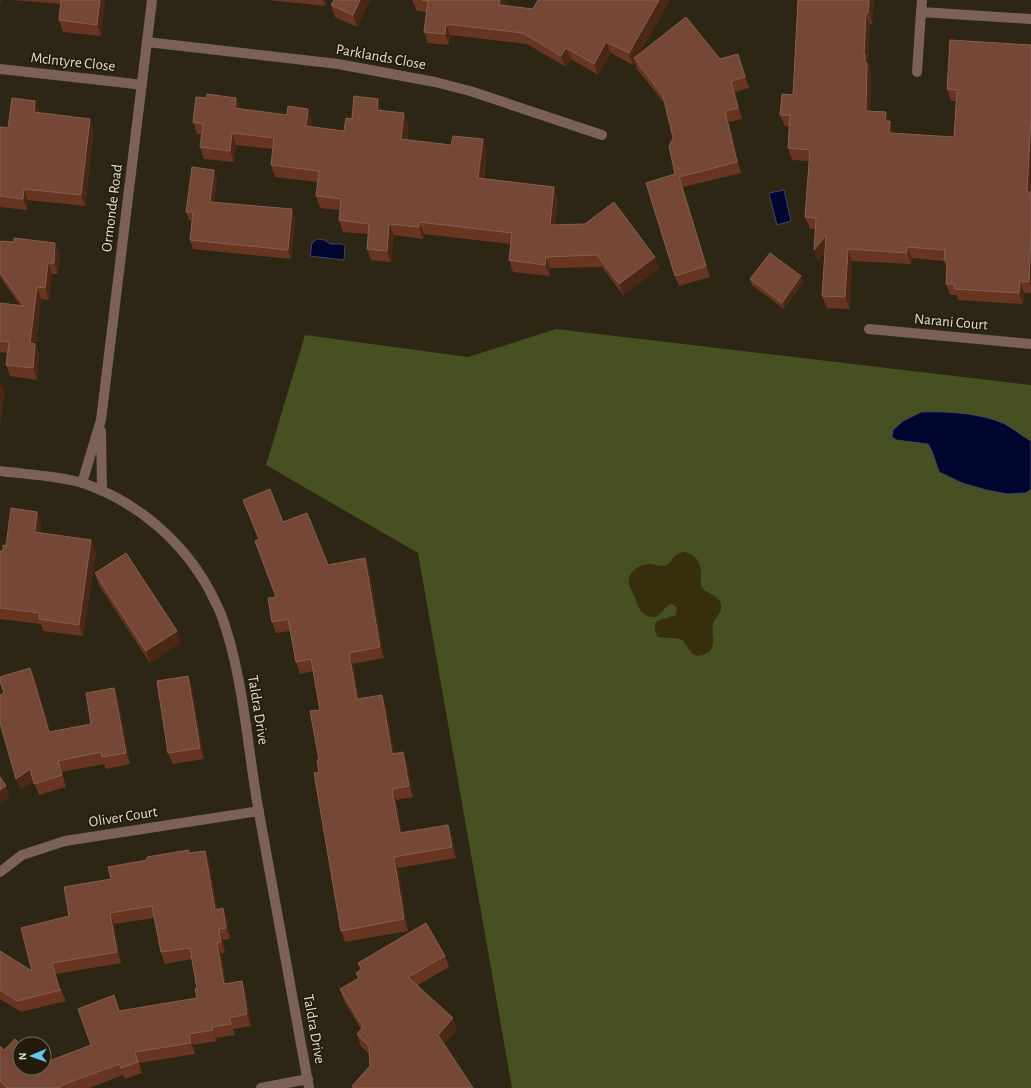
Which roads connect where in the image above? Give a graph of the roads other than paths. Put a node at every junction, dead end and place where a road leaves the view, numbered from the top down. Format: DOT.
graph roads {
  1 [pos="152,0"];
  2 [pos="922,0"];
  3 [pos="921,12"];
  4 [pos="1031,19"];
  5 [pos="147,42"];
  6 [pos="0,69"];
  7 [pos="917,72"];
  8 [pos="142,86"];
  9 [pos="602,135"];
  10 [pos="869,329"];
  11 [pos="1031,344"];
  12 [pos="101,420"];
  13 [pos="0,471"];
  14 [pos="82,483"];
  15 [pos="102,491"];
  16 [pos="259,811"];
  17 [pos="0,872"];
  18 [pos="308,1084"];
  19 [pos="261,1088"];
  1 -- 5 [label="street, Ormonde Road"];
  2 -- 3 [label="street"];
  3 -- 4 [label="street"];
  3 -- 7 [label="street"];
  5 -- 8 [label="street, Ormonde Road"];
  5 -- 9 [label="street, Parklands Close"];
  6 -- 8 [label="street, McIntyre Close"];
  8 -- 12 [label="street, Ormonde Road"];
  10 -- 11 [label="street, Narani Court"];
  12 -- 14 [label="street, Ormonde Road"];
  12 -- 15 [label="street, Ormonde Road"];
  13 -- 14 [label="street, Taldra Drive"];
  14 -- 15 [label="street, Taldra Drive"];
  15 -- 16 [label="street, Taldra Drive"];
  16 -- 17 [label="street, Oliver Court"];
  16 -- 18 [label="street, Taldra Drive"];
  18 -- 19 [label="street"];
}
